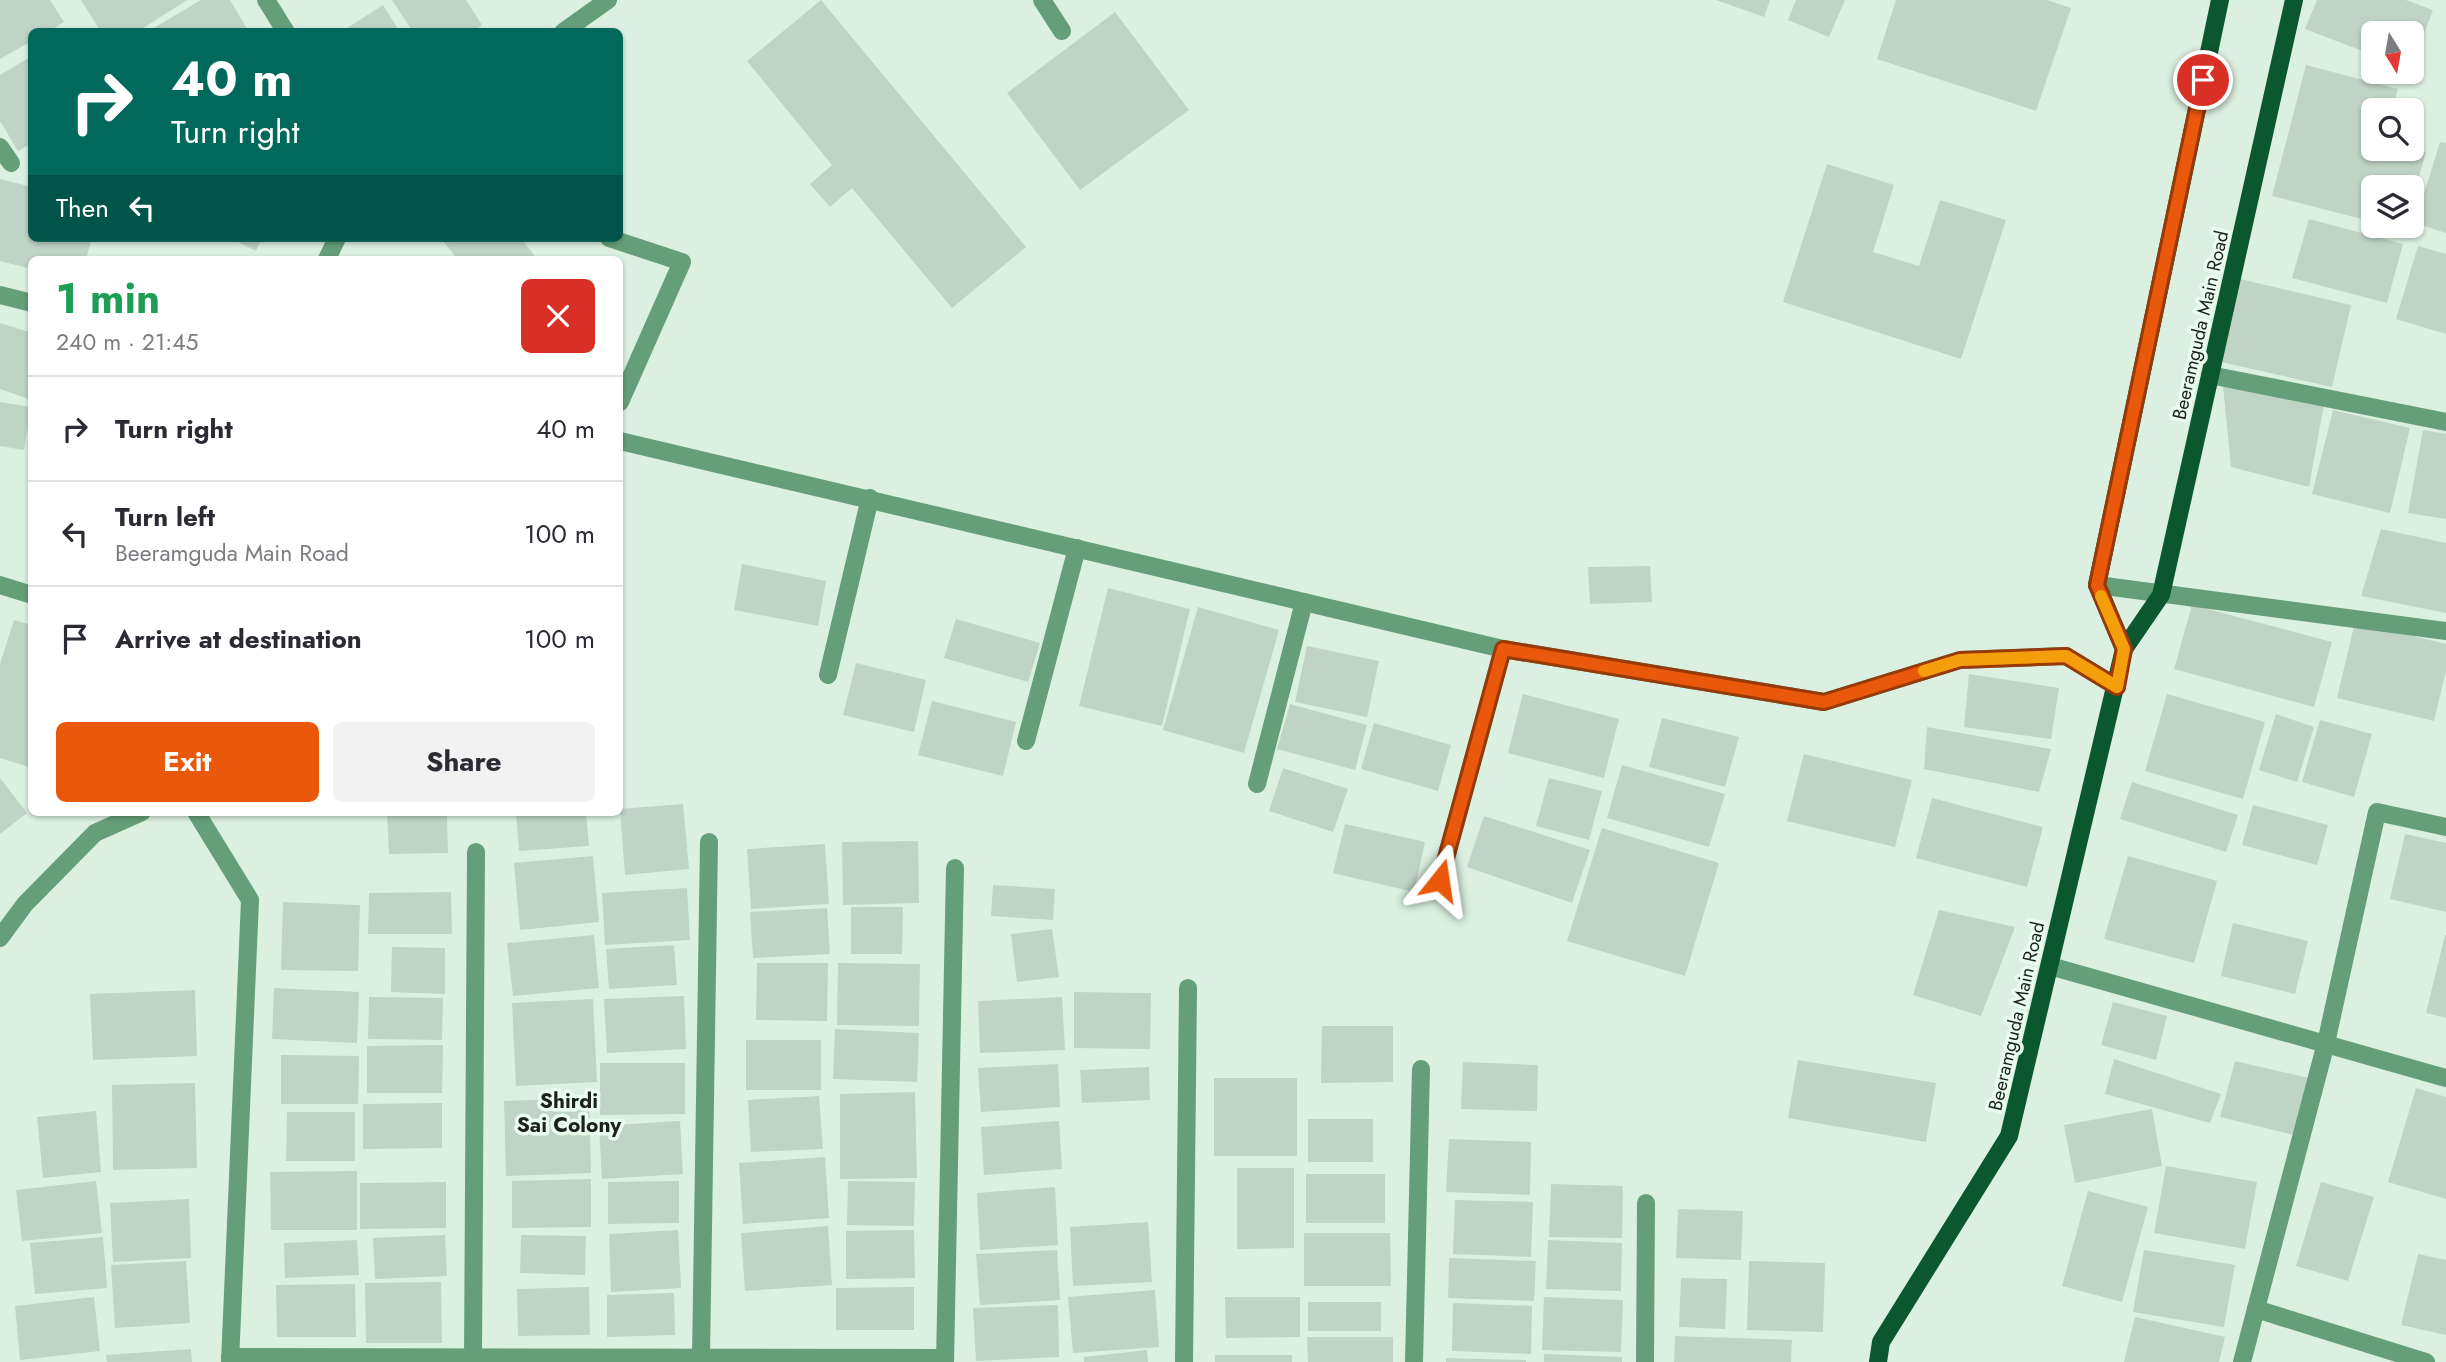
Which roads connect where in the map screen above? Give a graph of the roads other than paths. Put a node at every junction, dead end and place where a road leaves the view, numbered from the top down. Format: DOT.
graph roads {
  1 [pos="266,0"];
  2 [pos="608,0"];
  3 [pos="1042,0"];
  4 [pos="2220,0"];
  5 [pos="2294,0"];
  6 [pos="284,28"];
  7 [pos="569,28"];
  8 [pos="1062,31"];
  9 [pos="0,147"];
  10 [pos="11,163"];
  11 [pos="621,242"];
  12 [pos="0,295"];
  13 [pos="28,302"];
  14 [pos="2210,375"];
  15 [pos="623,395"];
  16 [pos="2446,422"];
  17 [pos="623,442"];
  18 [pos="870,498"];
  19 [pos="1077,548"];
  20 [pos="0,584"];
  21 [pos="2097,585"];
  22 [pos="28,594"];
  23 [pos="2161,595"];
  24 [pos="1304,602"];
  25 [pos="2446,631"];
  26 [pos="1503,649"];
  27 [pos="2124,649"];
  28 [pos="828,675"];
  29 [pos="2117,687"];
  30 [pos="1026,741"];
  31 [pos="1257,784"];
  32 [pos="133,816"];
  33 [pos="198,816"];
  34 [pos="2446,827"];
  35 [pos="709,842"];
  36 [pos="476,852"];
  37 [pos="955,868"];
  38 [pos="1440,880"];
  39 [pos="0,938"];
  40 [pos="2050,966"];
  41 [pos="1188,988"];
  42 [pos="2326,1043"];
  43 [pos="1421,1069"];
  44 [pos="2446,1078"];
  45 [pos="1646,1203"];
  46 [pos="2256,1309"];
  47 [pos="473,1357"];
  48 [pos="701,1357"];
  49 [pos="230,1359"];
  50 [pos="945,1360"];
  51 [pos="1184,1362"];
  52 [pos="1413,1362"];
  53 [pos="1646,1362"];
  54 [pos="1878,1362"];
  55 [pos="2242,1362"];
  56 [pos="2426,1362"];
  1 -- 6 [label="street"];
  2 -- 7 [label="street"];
  3 -- 8 [label="street"];
  4 -- 21 [label="main road"];
  5 -- 14 [label="main road, Beeramguda Main Road"];
  9 -- 10 [label="street"];
  11 -- 15 [label="street"];
  12 -- 13 [label="street"];
  14 -- 16 [label="street"];
  14 -- 23 [label="main road, Beeramguda Main Road"];
  17 -- 18 [label="street"];
  18 -- 19 [label="street"];
  18 -- 28 [label="street"];
  19 -- 24 [label="street"];
  19 -- 30 [label="street"];
  20 -- 22 [label="street"];
  21 -- 23 [label="street"];
  21 -- 27 [label="main road"];
  23 -- 25 [label="street"];
  23 -- 27 [label="main road, Beeramguda Main Road"];
  24 -- 26 [label="street"];
  24 -- 31 [label="street"];
  26 -- 29 [label="street"];
  26 -- 38 [label="street"];
  27 -- 29 [label="main road, Beeramguda Main Road"];
  29 -- 40 [label="main road, Beeramguda Main Road"];
  32 -- 39 [label="street"];
  33 -- 49 [label="street"];
  34 -- 42 [label="street"];
  35 -- 48 [label="street"];
  36 -- 47 [label="street"];
  37 -- 50 [label="street"];
  40 -- 42 [label="street"];
  40 -- 54 [label="main road, Beeramguda Main Road"];
  41 -- 51 [label="street"];
  42 -- 44 [label="street"];
  42 -- 46 [label="street"];
  43 -- 52 [label="street"];
  45 -- 53 [label="street"];
  46 -- 55 [label="street"];
  46 -- 56 [label="street"];
  47 -- 48 [label="street"];
  47 -- 49 [label="street"];
  48 -- 50 [label="street"];
}
